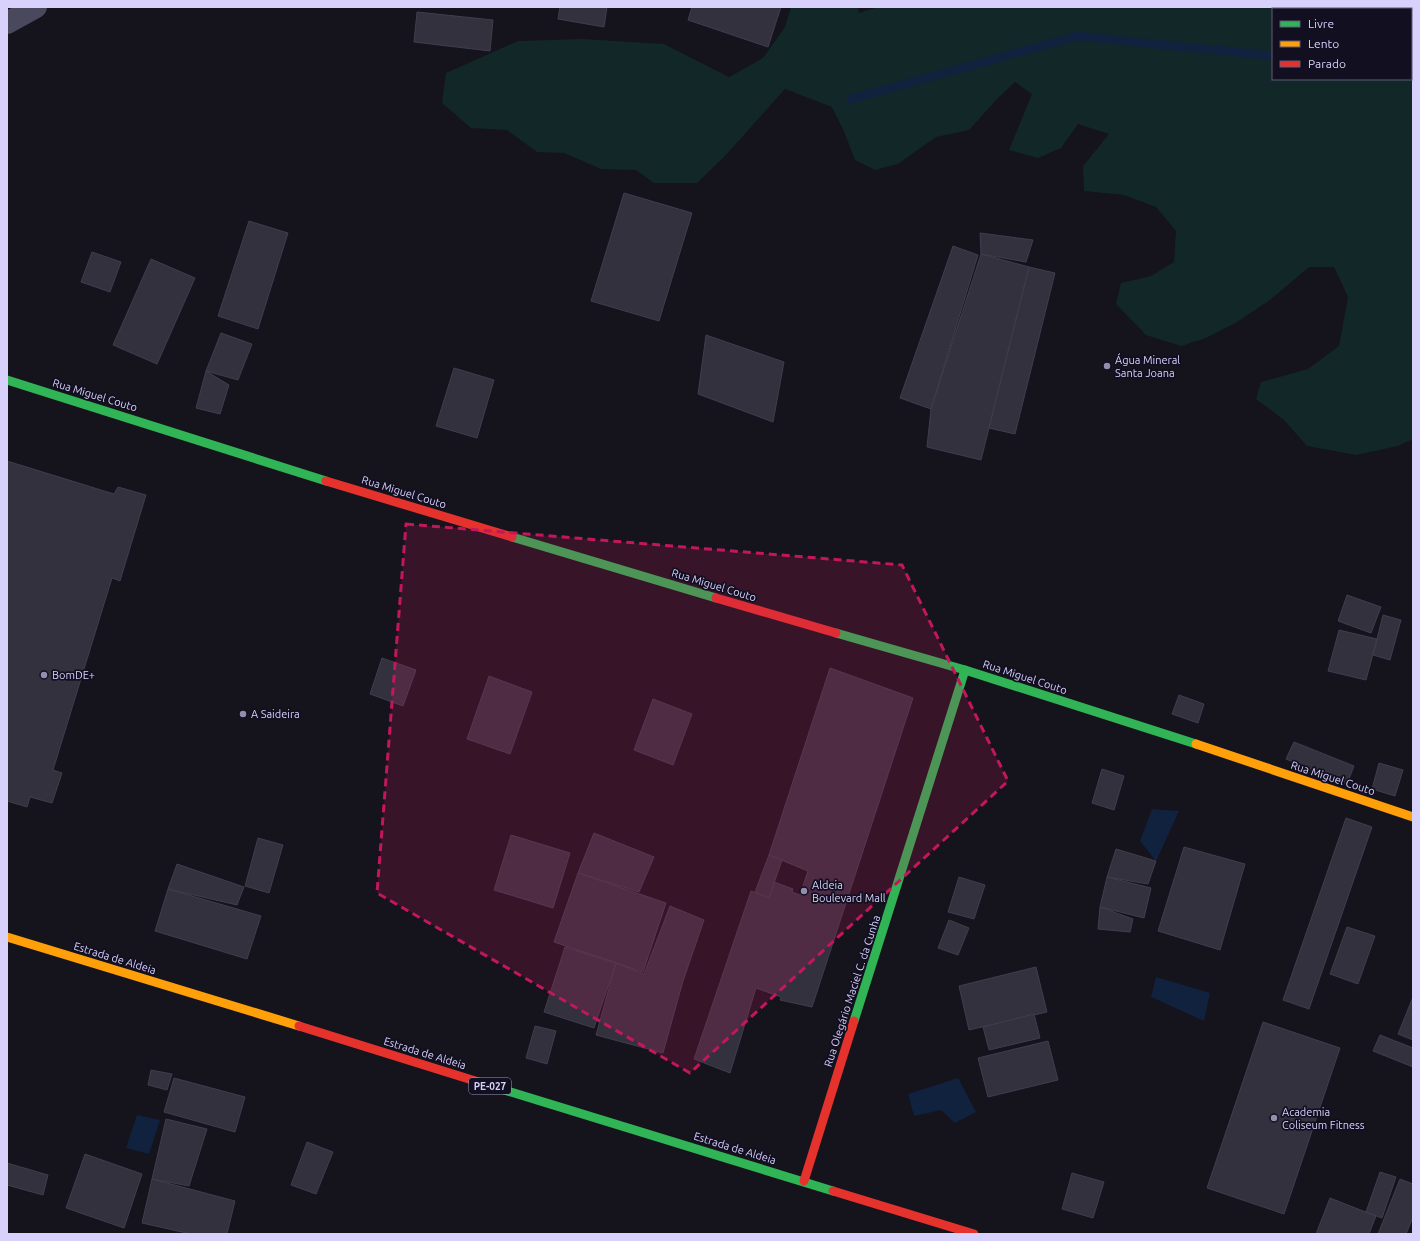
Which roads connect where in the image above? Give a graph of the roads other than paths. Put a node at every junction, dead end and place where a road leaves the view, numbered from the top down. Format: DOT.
graph roads {
  1 [pos="36,7"];
  2 [pos="7,24"];
  3 [pos="7,380"];
  4 [pos="965,670"];
  5 [pos="1413,817"];
  6 [pos="7,937"];
  7 [pos="804,1181"];
  8 [pos="974,1234"];
  1 -- 2 [label="street"];
  3 -- 4 [label="street, Rua Miguel Couto"];
  4 -- 5 [label="street, Rua Miguel Couto"];
  4 -- 7 [label="street, Rua Olegário Maciel C. da Cunha"];
  6 -- 7 [label="street, Estrada de Aldeia / PE-027"];
  7 -- 8 [label="street, Estrada de Aldeia / PE-027"];
}
